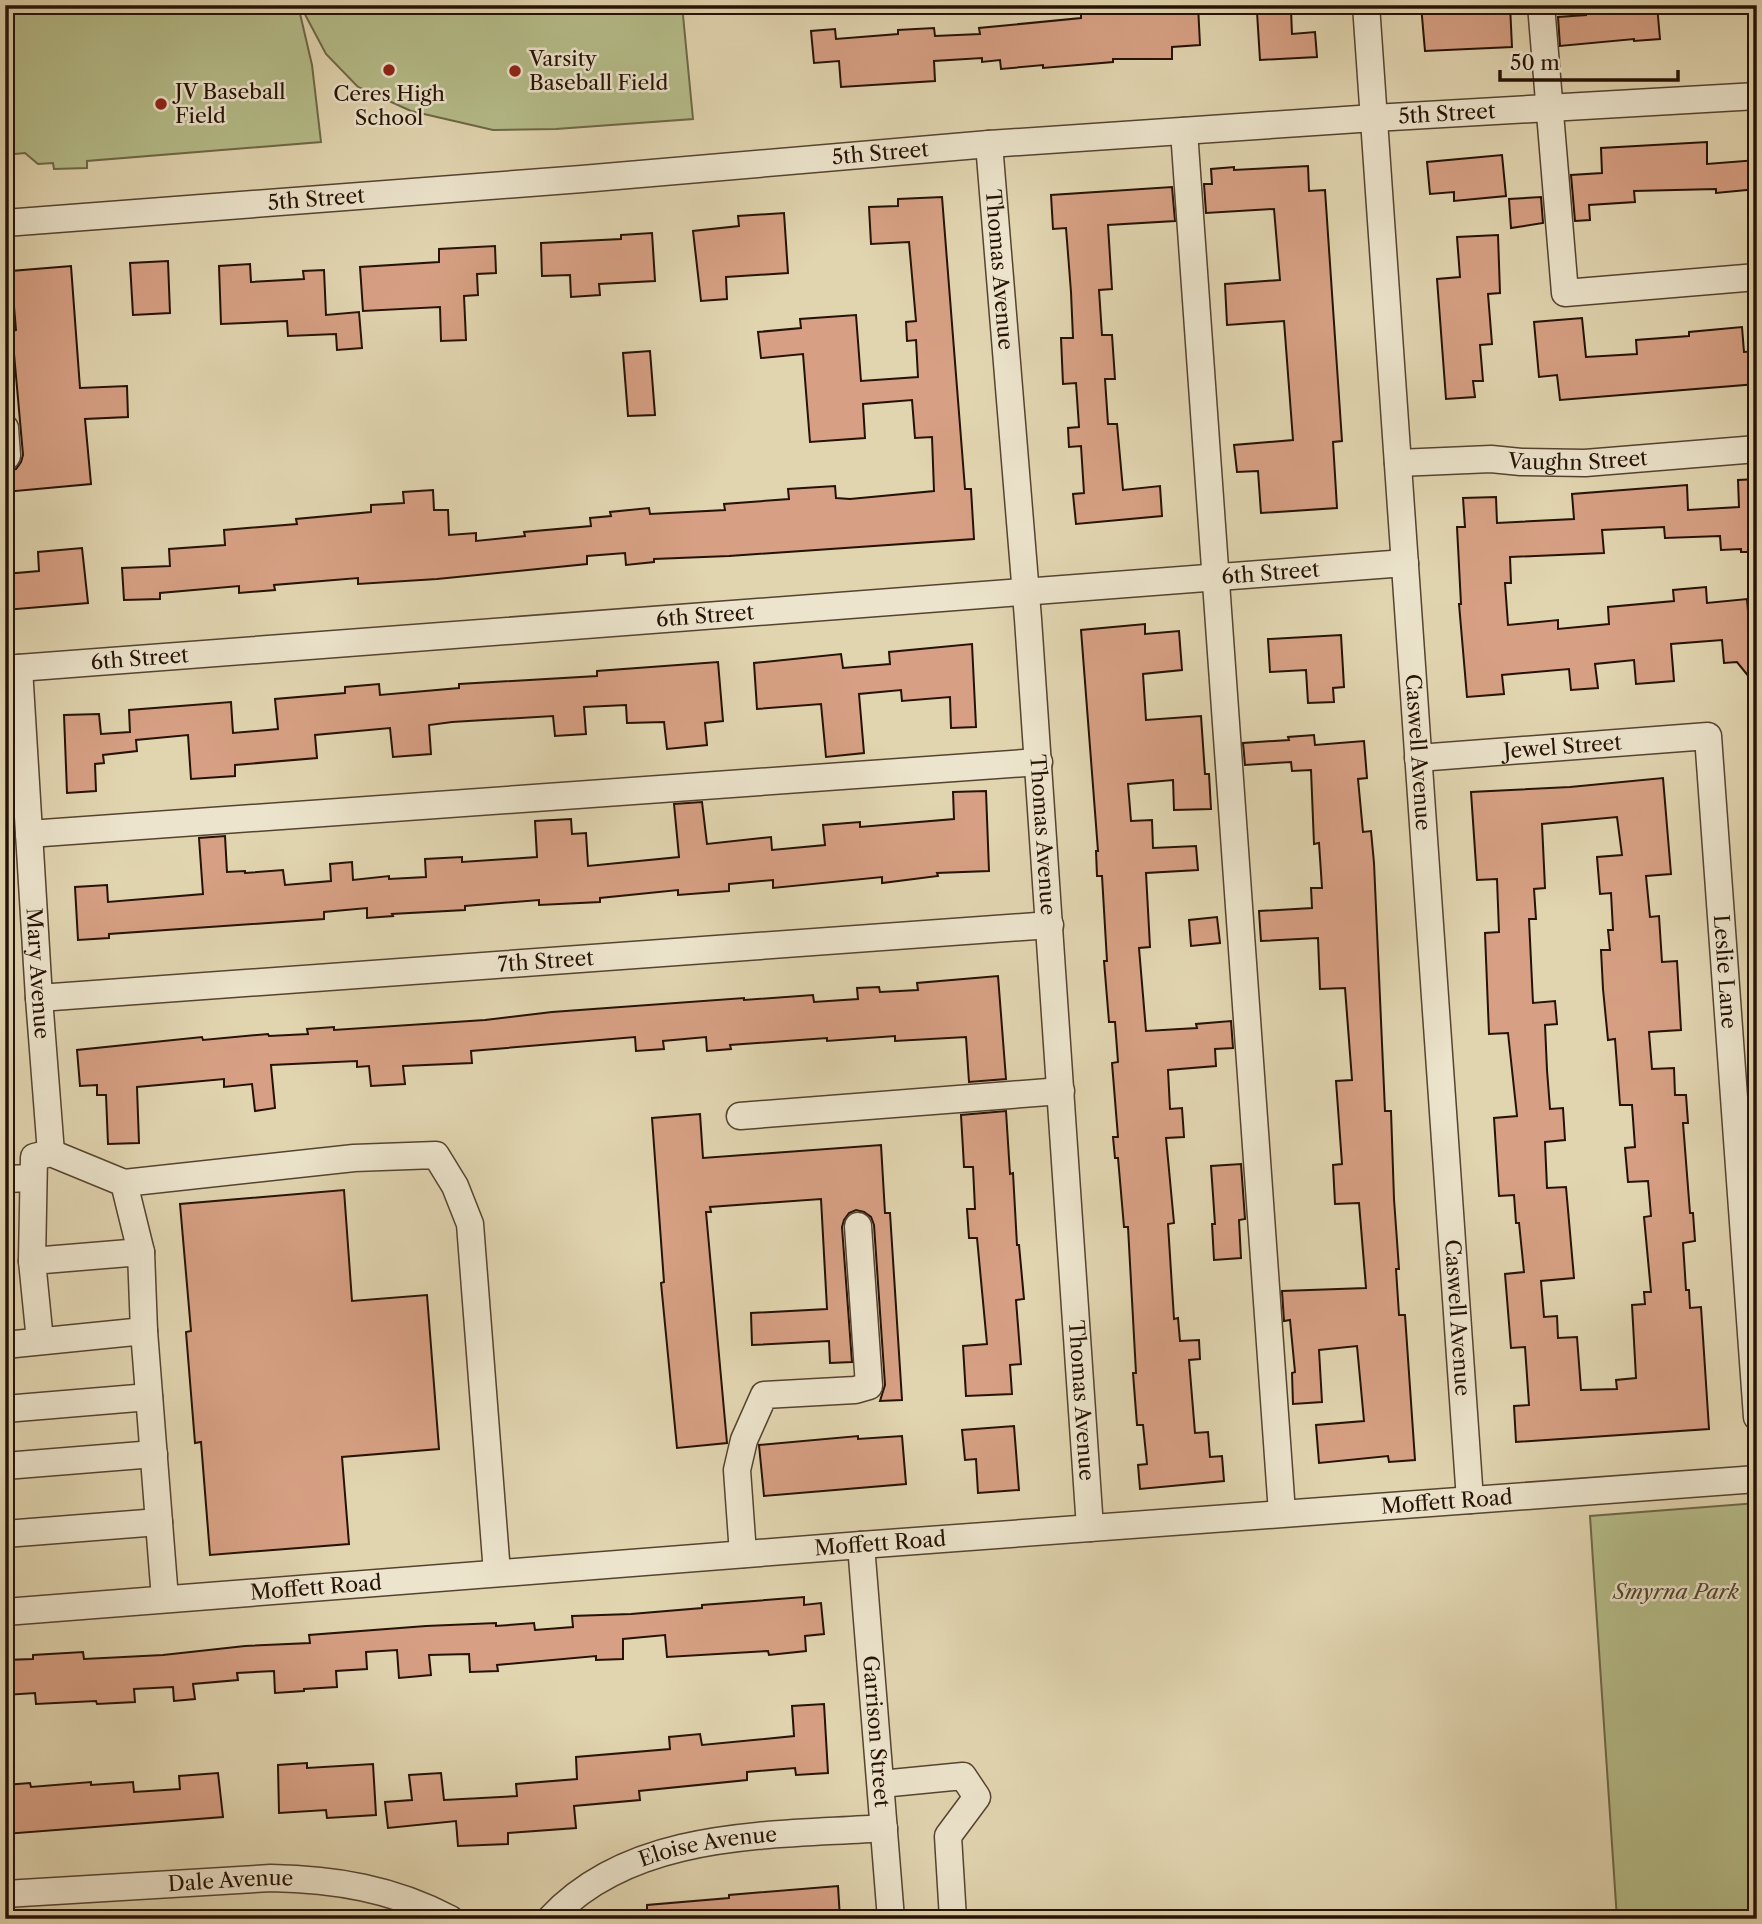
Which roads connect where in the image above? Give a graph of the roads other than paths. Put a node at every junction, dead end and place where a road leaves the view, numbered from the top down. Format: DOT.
graph roads {
  1 [pos="1366,5"];
  2 [pos="1541,5"];
  3 [pos="1757,96"];
  4 [pos="1548,108"];
  5 [pos="1374,118"];
  6 [pos="1184,131"];
  7 [pos="989,144"];
  8 [pos="5,223"];
  9 [pos="1757,277"];
  10 [pos="5,428"];
  11 [pos="1757,449"];
  12 [pos="7,456"];
  13 [pos="1398,463"];
  14 [pos="1405,563"];
  15 [pos="1215,578"];
  16 [pos="1026,592"];
  17 [pos="12,669"];
  18 [pos="1708,736"];
  19 [pos="1419,758"];
  20 [pos="1039,762"];
  21 [pos="29,834"];
  22 [pos="1051,925"];
  23 [pos="39,998"];
  24 [pos="1061,1091"];
  25 [pos="740,1116"];
  26 [pos="51,1153"];
  27 [pos="33,1178"];
  28 [pos="5,1179"];
  29 [pos="124,1183"];
  30 [pos="858,1226"];
  31 [pos="141,1252"];
  32 [pos="32,1261"];
  33 [pos="144,1331"];
  34 [pos="40,1342"];
  35 [pos="5,1345"];
  36 [pos="149,1397"];
  37 [pos="5,1409"];
  38 [pos="1757,1417"];
  39 [pos="154,1454"];
  40 [pos="5,1466"];
  41 [pos="1757,1479"];
  42 [pos="1469,1500"];
  43 [pos="1282,1513"];
  44 [pos="159,1521"];
  45 [pos="1090,1528"];
  46 [pos="5,1534"];
  47 [pos="861,1545"];
  48 [pos="743,1554"];
  49 [pos="497,1573"];
  50 [pos="165,1599"];
  51 [pos="5,1612"];
  52 [pos="881,1784"];
  53 [pos="884,1828"];
  54 [pos="5,1894"];
  55 [pos="450,1919"];
  56 [pos="550,1919"];
  57 [pos="891,1919"];
  58 [pos="953,1919"];
  1 -- 5 [label="street, Caswell Avenue"];
  2 -- 4 [label="street"];
  3 -- 4 [label="street, 5th Street"];
  4 -- 5 [label="street, 5th Street"];
  4 -- 9 [label="street"];
  5 -- 6 [label="street, 5th Street"];
  5 -- 13 [label="street, Caswell Avenue"];
  6 -- 7 [label="street, 5th Street"];
  6 -- 15 [label="street"];
  7 -- 8 [label="street, 5th Street"];
  7 -- 16 [label="street, Thomas Avenue"];
  10 -- 12 [label="street"];
  11 -- 13 [label="street, Vaughn Street"];
  13 -- 14 [label="street, Caswell Avenue"];
  14 -- 15 [label="street, 6th Street"];
  14 -- 19 [label="street, Caswell Avenue"];
  15 -- 16 [label="street, 6th Street"];
  15 -- 43 [label="street"];
  16 -- 17 [label="street, 6th Street"];
  16 -- 20 [label="street, Thomas Avenue"];
  17 -- 21 [label="street, Mary Avenue"];
  18 -- 19 [label="street, Jewel Street"];
  18 -- 38 [label="street, Leslie Lane"];
  19 -- 42 [label="street, Caswell Avenue"];
  20 -- 21 [label="street"];
  20 -- 22 [label="street, Thomas Avenue"];
  21 -- 23 [label="street, Mary Avenue"];
  22 -- 23 [label="street, 7th Street"];
  22 -- 24 [label="street, Thomas Avenue"];
  23 -- 26 [label="street, Mary Avenue"];
  24 -- 25 [label="street"];
  24 -- 45 [label="street, Thomas Avenue"];
  26 -- 27 [label="street"];
  26 -- 29 [label="street"];
  27 -- 28 [label="street"];
  27 -- 32 [label="street"];
  29 -- 31 [label="street"];
  29 -- 49 [label="street"];
  30 -- 48 [label="street"];
  31 -- 32 [label="street"];
  31 -- 33 [label="street"];
  32 -- 34 [label="street"];
  33 -- 34 [label="street"];
  33 -- 36 [label="street"];
  34 -- 35 [label="street"];
  36 -- 37 [label="street"];
  36 -- 39 [label="street"];
  39 -- 40 [label="street"];
  39 -- 44 [label="street"];
  41 -- 42 [label="street, Moffett Road"];
  42 -- 43 [label="street, Moffett Road"];
  43 -- 45 [label="street, Moffett Road"];
  44 -- 46 [label="street"];
  44 -- 50 [label="street"];
  45 -- 47 [label="street, Moffett Road"];
  47 -- 48 [label="street, Moffett Road"];
  47 -- 52 [label="street, Garrison Street"];
  48 -- 49 [label="street, Moffett Road"];
  49 -- 50 [label="street, Moffett Road"];
  50 -- 51 [label="street, Moffett Road"];
  52 -- 53 [label="street, Garrison Street"];
  52 -- 58 [label="street"];
  53 -- 56 [label="street, Eloise Avenue"];
  53 -- 57 [label="street, Garrison Street"];
  54 -- 55 [label="street, Dale Avenue"];
}
